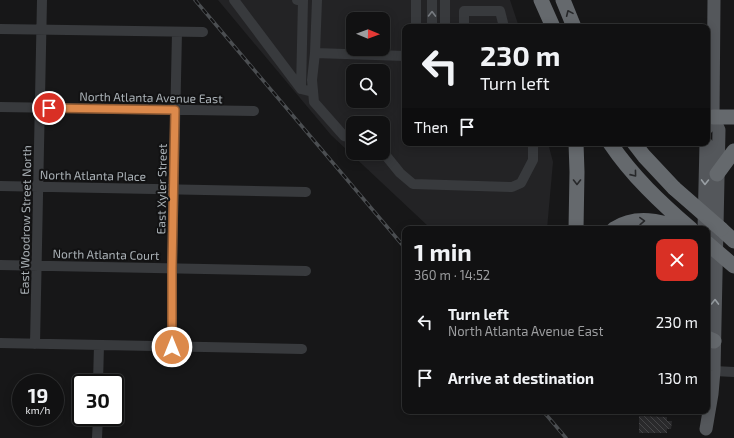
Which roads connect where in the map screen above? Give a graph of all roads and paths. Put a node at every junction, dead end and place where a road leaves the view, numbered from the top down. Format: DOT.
graph roads {
  1 [pos="42,0"];
  2 [pos="234,0"];
  3 [pos="297,0"];
  4 [pos="317,0"];
  5 [pos="416,0"];
  6 [pos="432,0"];
  7 [pos="445,0"];
  8 [pos="541,0"];
  9 [pos="563,0"];
  10 [pos="714,0"];
  11 [pos="416,24"];
  12 [pos="432,24"];
  13 [pos="445,24"];
  14 [pos="464,24"];
  15 [pos="503,24"];
  16 [pos="552,24"];
  17 [pos="573,24"];
  18 [pos="0,29"];
  19 [pos="42,29"];
  20 [pos="177,32"];
  21 [pos="203,32"];
  22 [pos="315,53"];
  23 [pos="402,56"];
  24 [pos="710,84"];
  25 [pos="301,89"];
  26 [pos="313,92"];
  27 [pos="0,107"];
  28 [pos="40,108"];
  29 [pos="175,110"];
  30 [pos="254,111"];
  31 [pos="734,118"];
  32 [pos="710,122"];
  33 [pos="346,136"];
  34 [pos="533,146"];
  35 [pos="576,146"];
  36 [pos="612,146"];
  37 [pos="636,146"];
  38 [pos="706,146"];
  39 [pos="734,151"];
  40 [pos="390,160"];
  41 [pos="718,174"];
  42 [pos="0,186"];
  43 [pos="38,187"];
  44 [pos="174,189"];
  45 [pos="306,192"];
  46 [pos="672,219"];
  47 [pos="576,226"];
  48 [pos="620,226"];
  49 [pos="682,226"];
  50 [pos="685,226"];
  51 [pos="704,226"];
  52 [pos="728,232"];
  53 [pos="734,240"];
  54 [pos="710,246"];
  55 [pos="0,265"];
  56 [pos="37,265"];
  57 [pos="734,266"];
  58 [pos="172,269"];
  59 [pos="306,271"];
  60 [pos="710,322"];
  61 [pos="0,343"];
  62 [pos="35,344"];
  63 [pos="99,345"];
  64 [pos="710,346"];
  65 [pos="172,347"];
  66 [pos="302,349"];
  67 [pos="714,371"];
  68 [pos="734,372"];
  69 [pos="98,374"];
  70 [pos="710,407"];
  71 [pos="704,414"];
  72 [pos="709,414"];
  73 [pos="98,426"];
  74 [pos="706,434"];
  75 [pos="97,438"];
  1 -- 19 [label="street, East Woodrow Street North"];
  2 -- 25 [label="street"];
  3 -- 25 [label="street"];
  4 -- 22 [label="street"];
  5 -- 11 [label="street"];
  12 -- 6 [label="street, one-way"];
  7 -- 13 [label="street"];
  8 -- 16 [label="highway"];
  17 -- 9 [label="highway, one-way"];
  10 -- 24 [label="main road"];
  14 -- 15 [label="street"];
  18 -- 19 [label="street"];
  19 -- 20 [label="street"];
  19 -- 28 [label="street, East Woodrow Street North"];
  20 -- 21 [label="street"];
  20 -- 29 [label="street, East Xyler Street"];
  22 -- 23 [label="street"];
  22 -- 26 [label="street"];
  24 -- 32 [label="main road"];
  25 -- 26 [label="street"];
  26 -- 33 [label="street"];
  27 -- 28 [label="street, North Atlanta Avenue East"];
  28 -- 29 [label="street, North Atlanta Avenue East"];
  28 -- 43 [label="street, East Woodrow Street North"];
  29 -- 30 [label="street, North Atlanta Avenue East"];
  29 -- 44 [label="street, East Xyler Street"];
  31 -- 32 [label="highway"];
  32 -- 41 [label="main road"];
  34 -- 40 [label="street"];
  35 -- 47 [label="highway, one-way"];
  36 -- 46 [label="highway, one-way"];
  37 -- 52 [label="highway, bridge"];
  38 -- 51 [label="main road, one-way"];
  39 -- 41 [label="highway"];
  60 -- 41 [label="main road, one-way"];
  42 -- 43 [label="street, North Atlanta Place"];
  43 -- 44 [label="street, North Atlanta Place"];
  43 -- 56 [label="street, East Woodrow Street North"];
  44 -- 45 [label="street, North Atlanta Place"];
  44 -- 58 [label="street, East Xyler Street"];
  48 -- 46 [label="highway, one-way"];
  46 -- 49 [label="highway"];
  46 -- 50 [label="highway"];
  52 -- 53 [label="highway"];
  54 -- 57 [label="highway, bridge"];
  55 -- 56 [label="street, North Atlanta Court"];
  56 -- 58 [label="street, North Atlanta Court"];
  56 -- 62 [label="street, East Woodrow Street North"];
  58 -- 59 [label="street, North Atlanta Court"];
  58 -- 65 [label="street, East Xyler Street"];
  61 -- 62 [label="street"];
  62 -- 63 [label="street"];
  63 -- 65 [label="street"];
  63 -- 69 [label="street"];
  64 -- 67 [label="main road"];
  65 -- 66 [label="street"];
  67 -- 68 [label="street"];
  67 -- 70 [label="main road"];
  71 -- 74 [label="main road"];
  72 -- 74 [label="main road"];
  73 -- 75 [label="street"];
}
